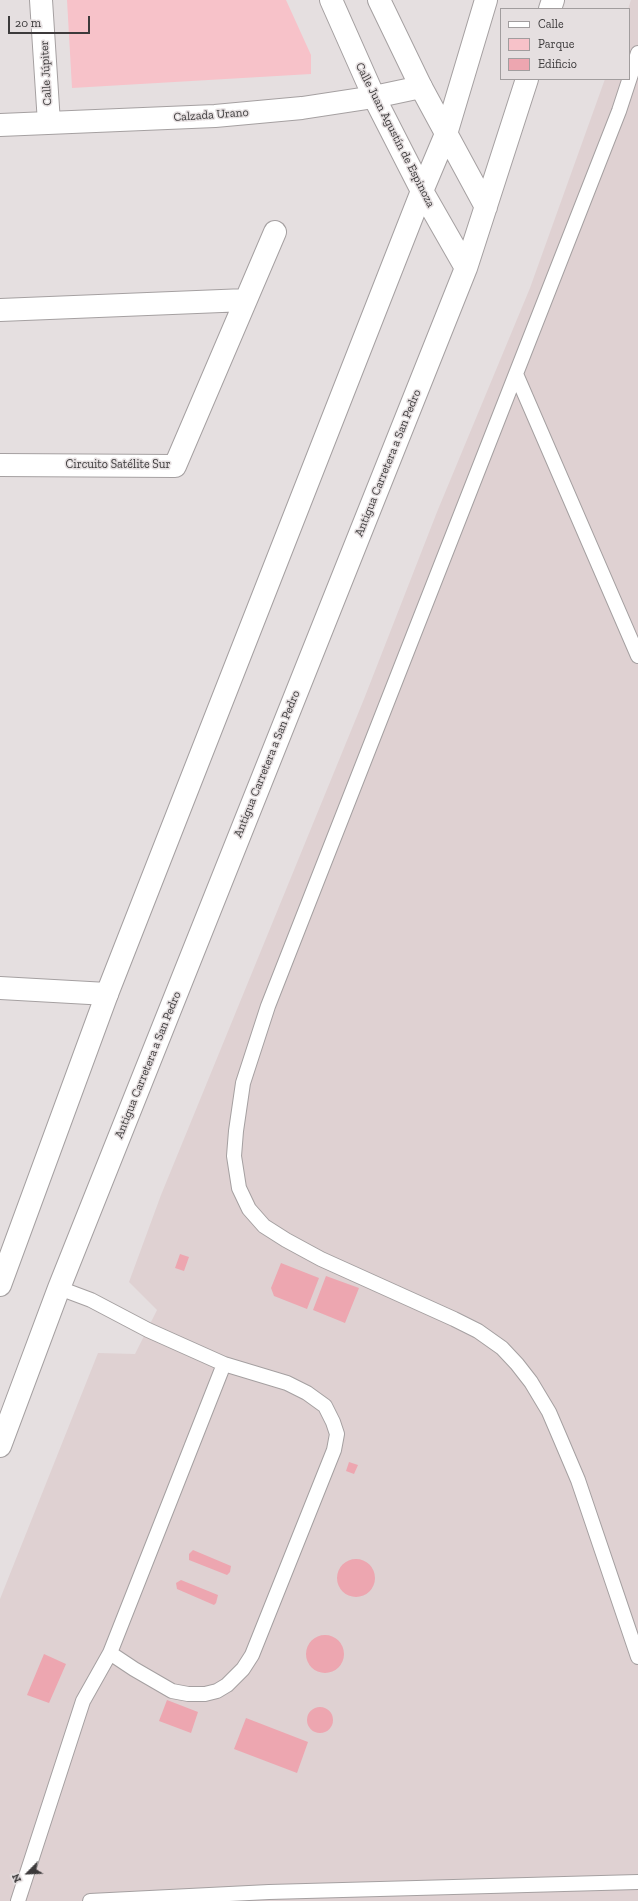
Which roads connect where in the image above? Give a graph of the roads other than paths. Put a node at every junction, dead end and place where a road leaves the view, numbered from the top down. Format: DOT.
graph roads {
  1 [pos="41,0"];
  2 [pos="331,0"];
  3 [pos="379,0"];
  4 [pos="486,0"];
  5 [pos="638,52"];
  6 [pos="630,77"];
  7 [pos="527,80"];
  8 [pos="629,80"];
  9 [pos="421,86"];
  10 [pos="374,96"];
  11 [pos="49,123"];
  12 [pos="0,125"];
  13 [pos="446,134"];
  14 [pos="422,191"];
  15 [pos="486,207"];
  16 [pos="275,232"];
  17 [pos="466,268"];
  18 [pos="246,300"];
  19 [pos="0,310"];
  20 [pos="516,374"];
  21 [pos="0,465"];
  22 [pos="638,656"];
  23 [pos="0,988"];
  24 [pos="107,994"];
  25 [pos="0,1285"];
  26 [pos="59,1288"];
  27 [pos="224,1364"];
  28 [pos="0,1446"];
  29 [pos="110,1653"];
  30 [pos="638,1657"];
  31 [pos="638,1882"];
  32 [pos="18,1901"];
  33 [pos="90,1901"];
  1 -- 11 [label="main road, Calle Júpiter"];
  2 -- 10 [label="main road, Calle Juan Agustín de Espinoza"];
  3 -- 9 [label="main road"];
  4 -- 13 [label="main road"];
  5 -- 6 [label="lane"];
  7 -- 15 [label="main road, Antigua Carretera a San Pedro"];
  8 -- 20 [label="lane"];
  9 -- 10 [label="main road, Calzada Urano"];
  9 -- 13 [label="main road"];
  10 -- 11 [label="main road, Calzada Urano"];
  10 -- 14 [label="main road, Calle Juan Agustín de Espinoza"];
  11 -- 12 [label="main road, Calzada Urano"];
  13 -- 14 [label="main road"];
  13 -- 15 [label="main road"];
  14 -- 17 [label="main road, Calle Juan Agustín de Espinoza"];
  14 -- 24 [label="main road"];
  15 -- 17 [label="main road, Antigua Carretera a San Pedro"];
  16 -- 18 [label="main road, Circuito Satélite Sur"];
  17 -- 26 [label="main road, Antigua Carretera a San Pedro"];
  18 -- 19 [label="main road"];
  18 -- 21 [label="main road, Circuito Satélite Sur"];
  20 -- 22 [label="lane"];
  20 -- 30 [label="lane"];
  23 -- 24 [label="main road"];
  24 -- 25 [label="main road"];
  26 -- 27 [label="lane"];
  26 -- 28 [label="main road, Antigua Carretera a San Pedro"];
  27 -- 29 [label="lane"];
  27 -- 29 [label="lane"];
  29 -- 32 [label="lane"];
  31 -- 33 [label="lane"];
}
